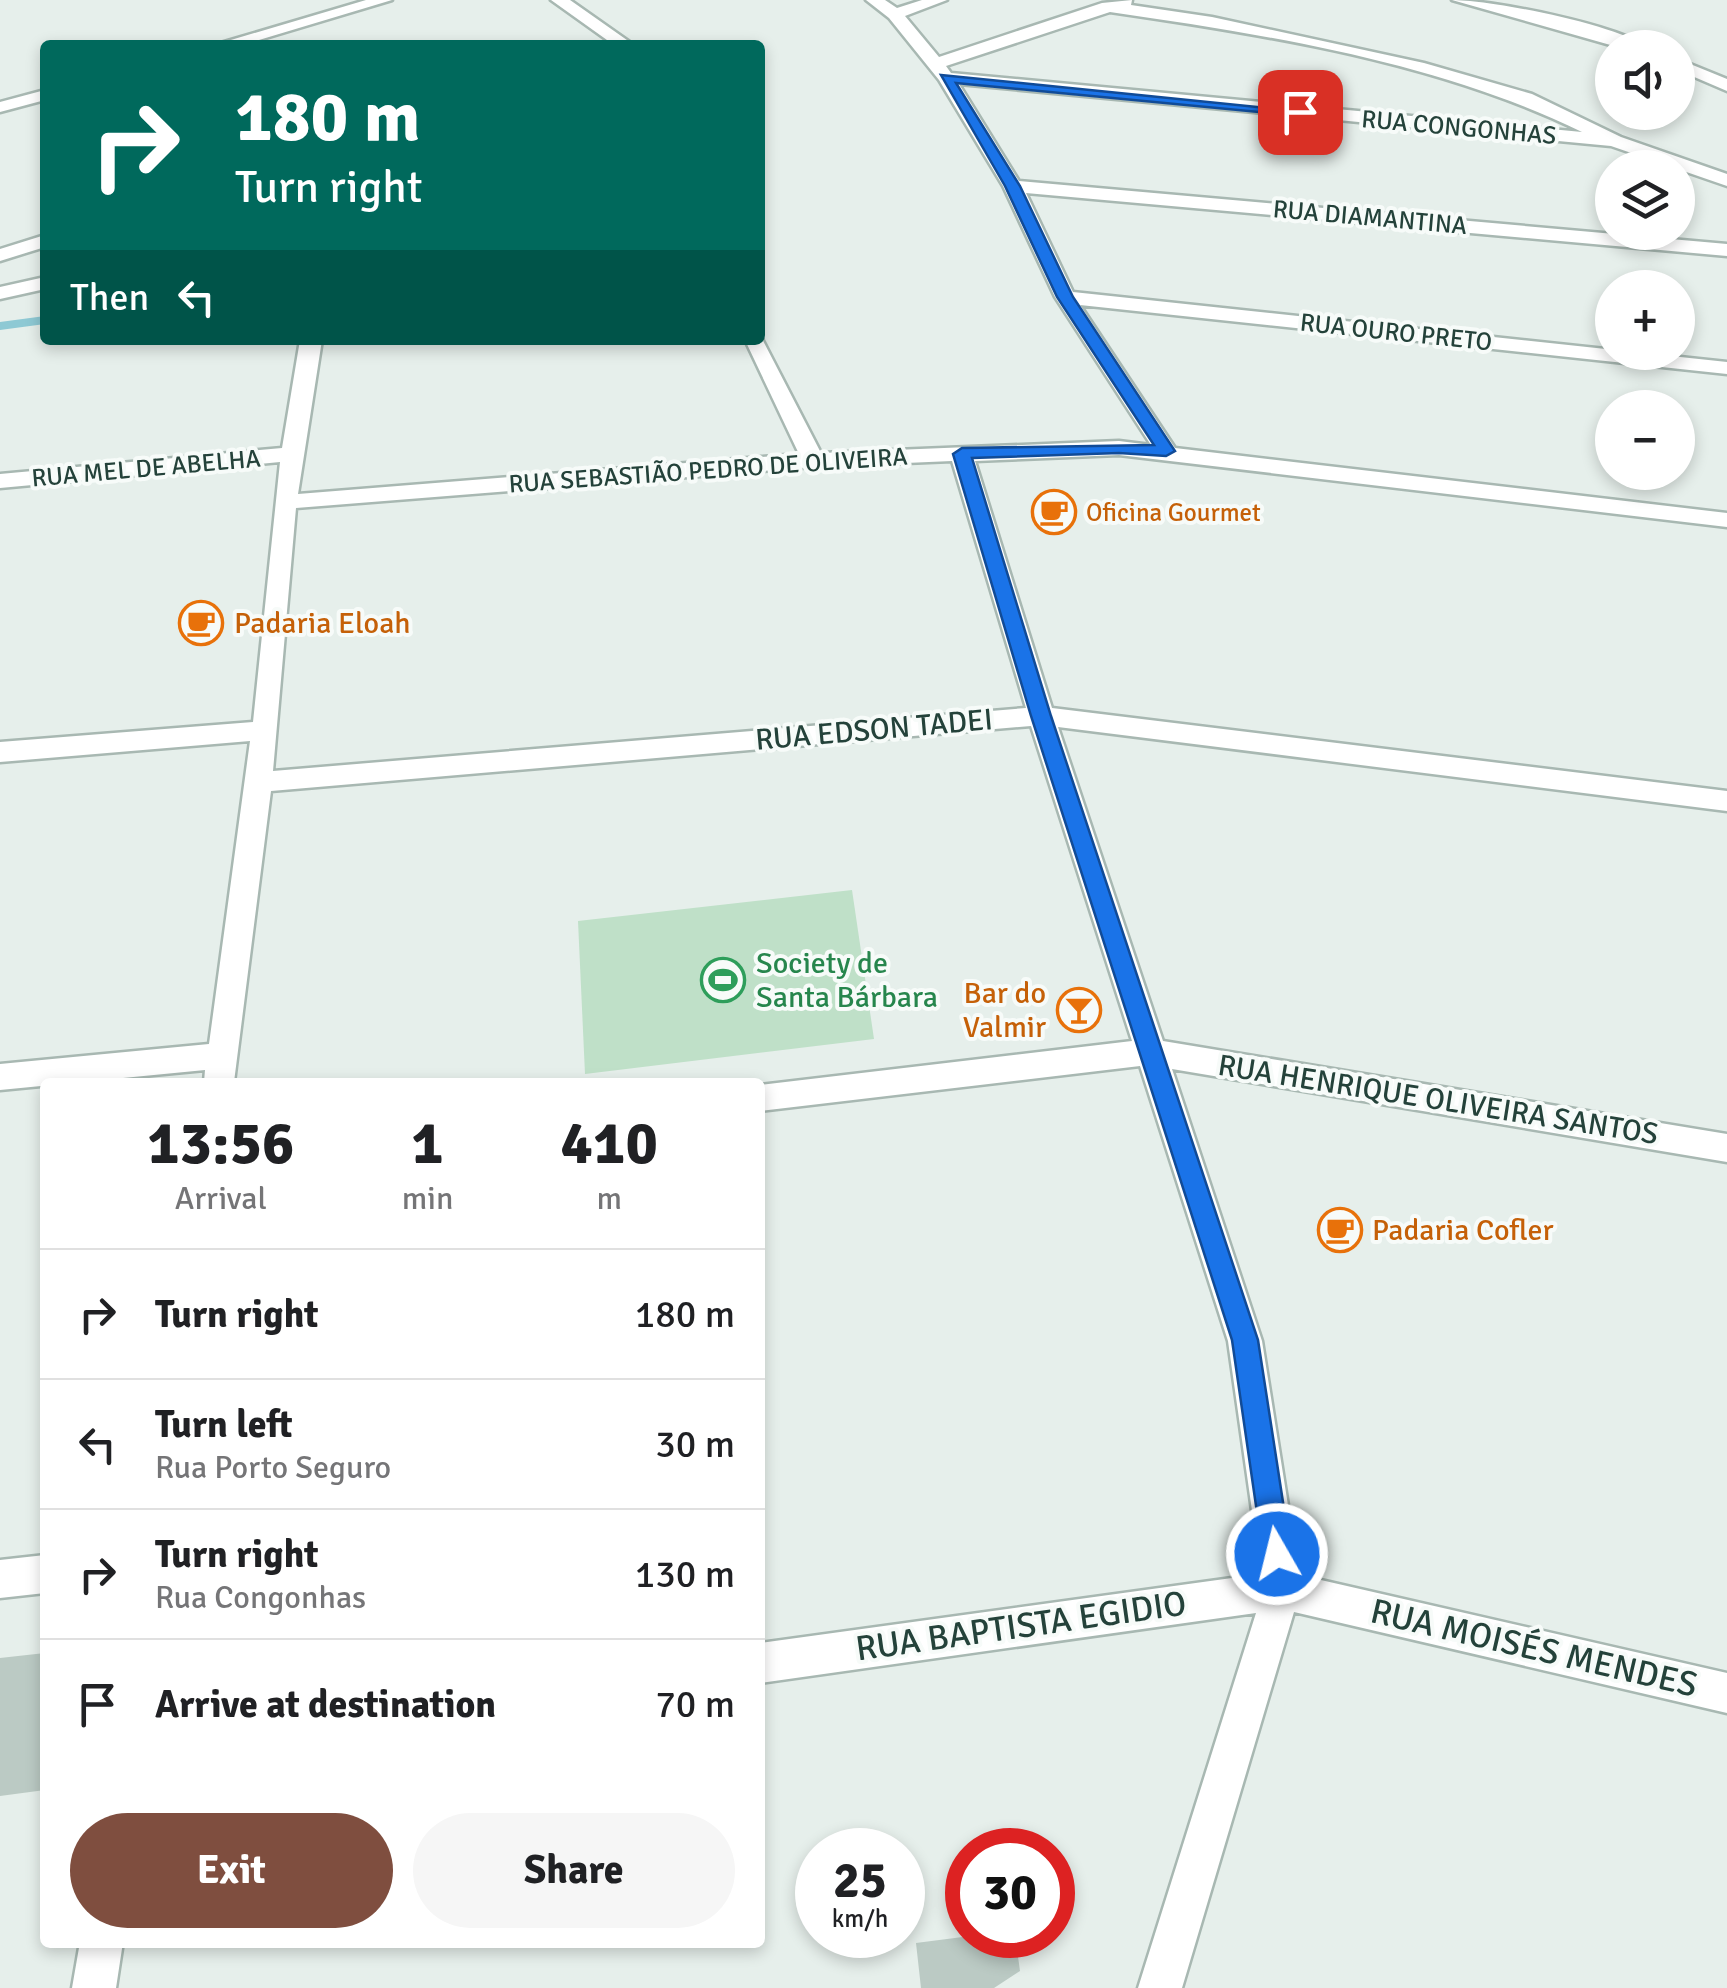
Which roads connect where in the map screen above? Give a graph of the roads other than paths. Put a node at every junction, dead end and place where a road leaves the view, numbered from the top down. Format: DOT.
graph roads {
  1 [pos="384,0"];
  2 [pos="559,0"];
  3 [pos="874,0"];
  4 [pos="938,0"];
  5 [pos="1133,0"];
  6 [pos="1460,0"];
  7 [pos="1108,8"];
  8 [pos="895,14"];
  9 [pos="1595,34"];
  10 [pos="241,40"];
  11 [pos="618,40"];
  12 [pos="940,72"];
  13 [pos="1695,72"];
  14 [pos="1727,86"];
  15 [pos="40,96"];
  16 [pos="0,107"];
  17 [pos="1614,141"];
  18 [pos="1727,180"];
  19 [pos="1012,186"];
  20 [pos="40,243"];
  21 [pos="1727,250"];
  22 [pos="0,255"];
  23 [pos="40,284"];
  24 [pos="0,293"];
  25 [pos="1065,297"];
  26 [pos="310,345"];
  27 [pos="758,345"];
  28 [pos="1727,368"];
  29 [pos="1166,451"];
  30 [pos="292,454"];
  31 [pos="962,454"];
  32 [pos="813,460"];
  33 [pos="0,481"];
  34 [pos="284,502"];
  35 [pos="1727,520"];
  36 [pos="1041,716"];
  37 [pos="265,730"];
  38 [pos="0,752"];
  39 [pos="258,782"];
  40 [pos="1727,802"];
  41 [pos="1149,1052"];
  42 [pos="222,1069"];
  43 [pos="0,1077"];
  44 [pos="765,1097"];
  45 [pos="1727,1148"];
  46 [pos="40,1575"];
  47 [pos="0,1579"];
  48 [pos="1282,1590"];
  49 [pos="765,1661"];
  50 [pos="1727,1693"];
  51 [pos="101,1948"];
  52 [pos="94,1988"];
  53 [pos="1160,1988"];
  1 -- 10 [label="street"];
  2 -- 11 [label="street"];
  3 -- 8 [label="street"];
  4 -- 8 [label="street"];
  5 -- 7 [label="street"];
  6 -- 9 [label="street"];
  7 -- 12 [label="street"];
  7 -- 17 [label="street"];
  8 -- 12 [label="street"];
  12 -- 17 [label="street, RUA CONGONHAS"];
  12 -- 19 [label="street"];
  13 -- 14 [label="street"];
  15 -- 16 [label="street"];
  17 -- 18 [label="street"];
  19 -- 21 [label="street, RUA DIAMANTINA"];
  19 -- 25 [label="street"];
  20 -- 22 [label="street"];
  23 -- 24 [label="street"];
  25 -- 28 [label="street, RUA OURO PRETO"];
  25 -- 29 [label="street"];
  26 -- 30 [label="street"];
  27 -- 32 [label="street"];
  29 -- 31 [label="street, RUA SEBASTIÃO PEDRO DE OLIVEIRA"];
  29 -- 35 [label="street, RUA SEBASTIÃO PEDRO DE OLIVEIRA"];
  30 -- 33 [label="street, RUA MEL DE ABELHA"];
  30 -- 34 [label="street"];
  31 -- 32 [label="street, RUA SEBASTIÃO PEDRO DE OLIVEIRA"];
  31 -- 36 [label="street"];
  32 -- 34 [label="street, RUA SEBASTIÃO PEDRO DE OLIVEIRA"];
  34 -- 37 [label="street"];
  36 -- 39 [label="street, RUA EDSON TADEI"];
  36 -- 40 [label="street, RUA EDSON TADEI"];
  36 -- 41 [label="street"];
  37 -- 38 [label="street"];
  37 -- 39 [label="street"];
  39 -- 42 [label="street"];
  41 -- 44 [label="street, RUA HENRIQUE OLIVEIRA SANTOS"];
  41 -- 45 [label="street, RUA HENRIQUE OLIVEIRA SANTOS"];
  41 -- 48 [label="street"];
  42 -- 43 [label="street"];
  46 -- 47 [label="street"];
  48 -- 49 [label="street, RUA BAPTISTA EGIDIO"];
  48 -- 50 [label="street, RUA MOISÉS MENDES"];
  48 -- 53 [label="street"];
  51 -- 52 [label="street"];
}
